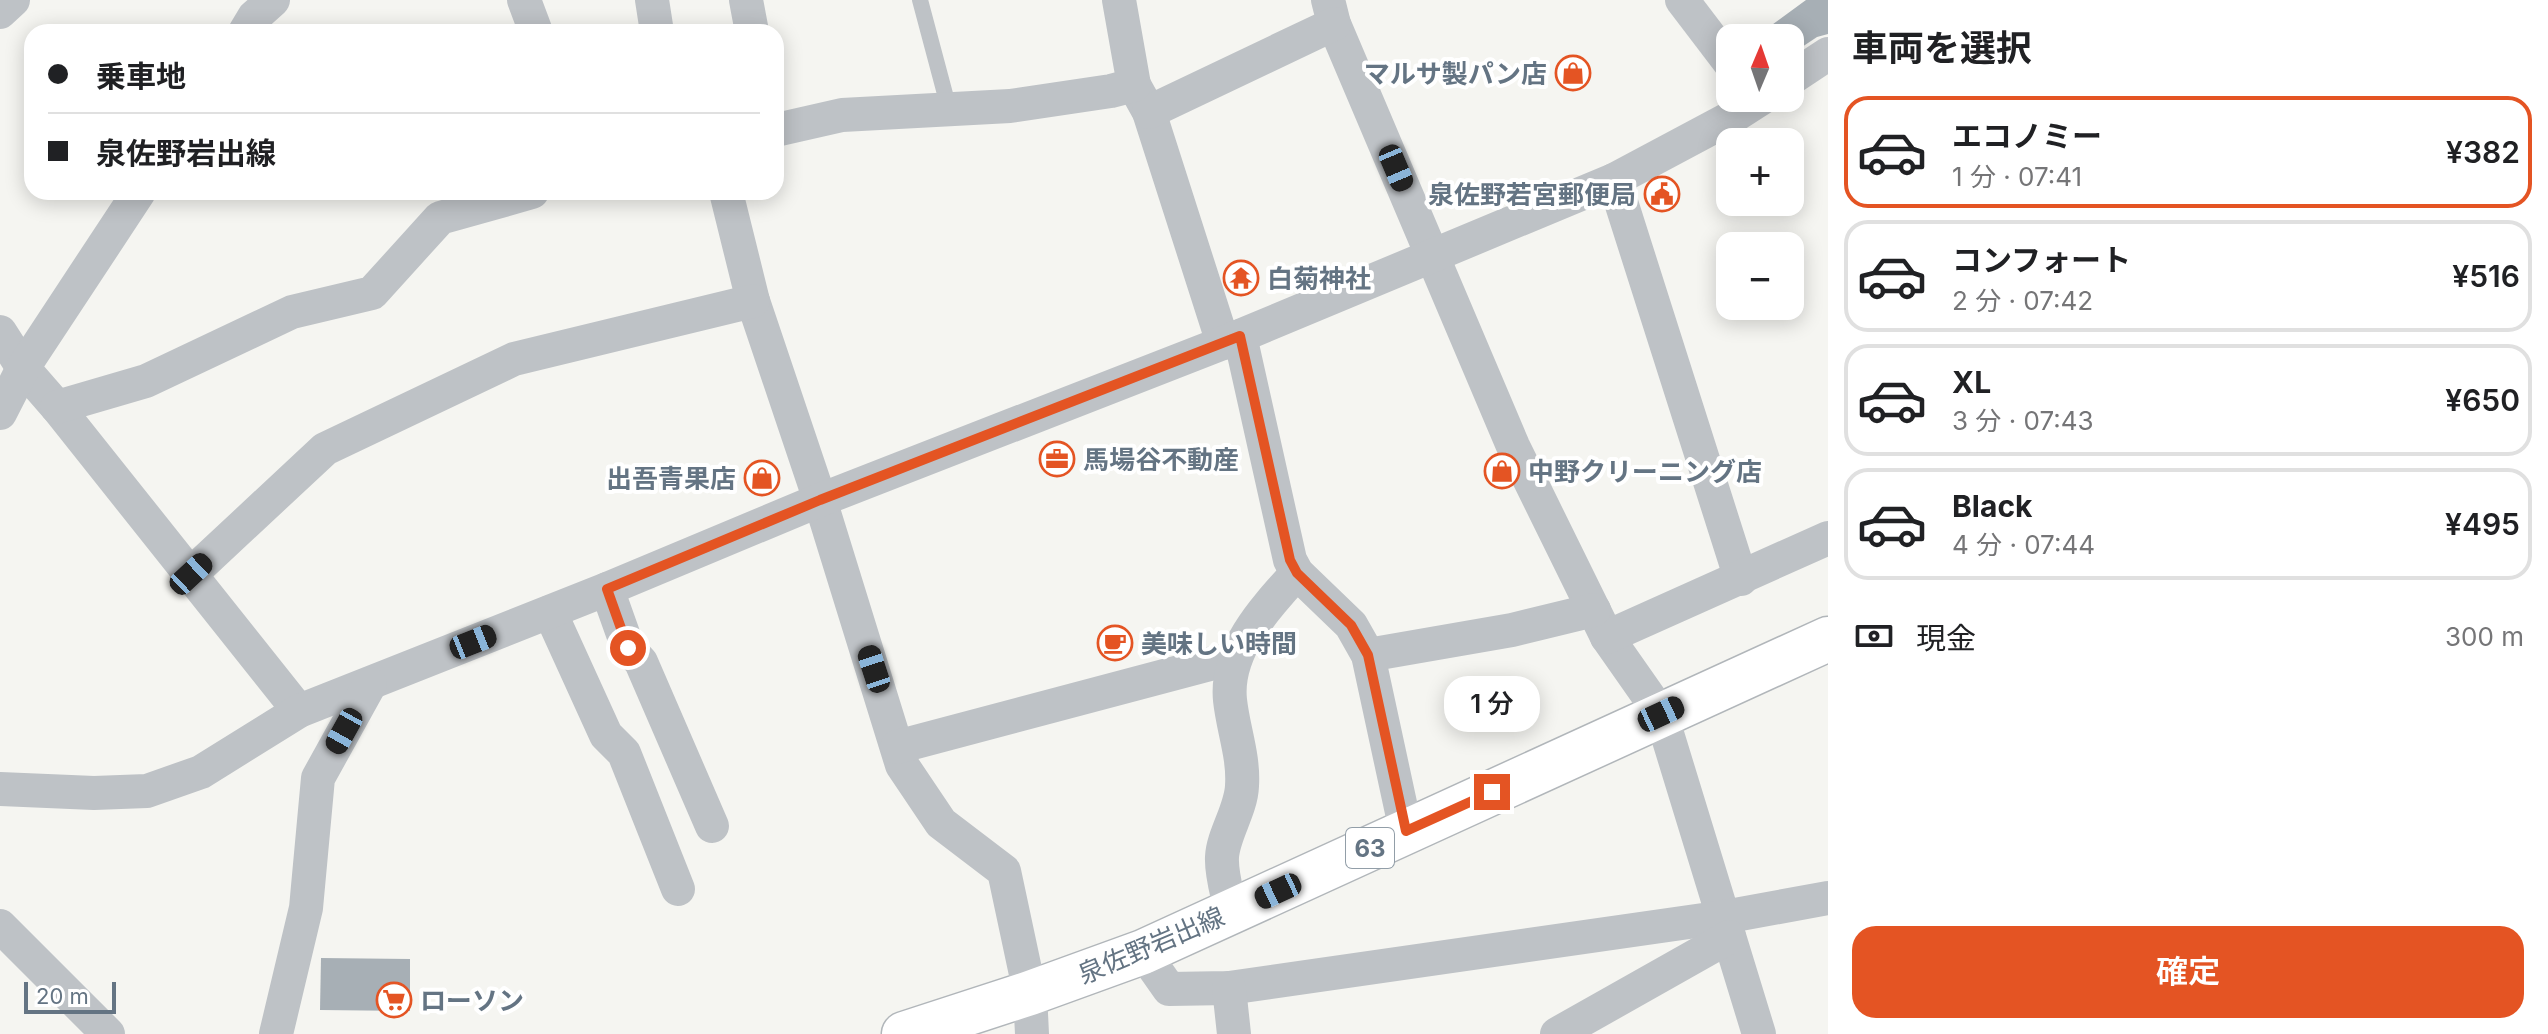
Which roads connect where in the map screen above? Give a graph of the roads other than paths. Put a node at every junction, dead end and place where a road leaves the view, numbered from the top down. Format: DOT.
graph roads {
  1 [pos="13,0"];
  2 [pos="273,0"];
  3 [pos="524,0"];
  4 [pos="652,0"];
  5 [pos="746,0"];
  6 [pos="920,0"];
  7 [pos="1119,0"];
  8 [pos="1682,0"];
  9 [pos="0,12"];
  10 [pos="1331,12"];
  11 [pos="250,24"];
  12 [pos="533,24"];
  13 [pos="656,24"];
  14 [pos="750,24"];
  15 [pos="1716,45"];
  16 [pos="1828,54"];
  17 [pos="1804,70"];
  18 [pos="1142,98"];
  19 [pos="949,109"];
  20 [pos="1740,112"];
  21 [pos="784,128"];
  22 [pos="1614,180"];
  23 [pos="134,200"];
  24 [pos="504,200"];
  25 [pos="728,200"];
  26 [pos="1433,255"];
  27 [pos="753,301"];
  28 [pos="0,332"];
  29 [pos="1232,339"];
  30 [pos="23,368"];
  31 [pos="57,407"];
  32 [pos="0,413"];
  33 [pos="820,500"];
  34 [pos="1828,538"];
  35 [pos="1297,573"];
  36 [pos="191,574"];
  37 [pos="1741,579"];
  38 [pos="607,589"];
  39 [pos="550,612"];
  40 [pos="1600,624"];
  41 [pos="1828,639"];
  42 [pos="1368,655"];
  43 [pos="1236,657"];
  44 [pos="370,684"];
  45 [pos="299,711"];
  46 [pos="1661,714"];
  47 [pos="897,747"];
  48 [pos="0,789"];
  49 [pos="712,826"];
  50 [pos="1406,831"];
  51 [pos="678,889"];
  52 [pos="1828,898"];
  53 [pos="1231,912"];
  54 [pos="0,926"];
  55 [pos="1727,927"];
  56 [pos="1143,952"];
  57 [pos="1229,988"];
  58 [pos="1031,1014"];
  59 [pos="909,1033"];
  60 [pos="108,1034"];
  61 [pos="276,1034"];
  62 [pos="1234,1034"];
  63 [pos="1557,1034"];
  64 [pos="1759,1034"];
  1 -- 9 [label="street"];
  2 -- 11 [label="street"];
  3 -- 12 [label="street"];
  4 -- 13 [label="street"];
  5 -- 14 [label="street"];
  6 -- 19 [label="lane"];
  7 -- 18 [label="street"];
  8 -- 15 [label="street"];
  10 -- 18 [label="street"];
  10 -- 26 [label="street"];
  16 -- 17 [label="street"];
  18 -- 19 [label="street"];
  18 -- 29 [label="street"];
  19 -- 21 [label="street"];
  20 -- 22 [label="street"];
  22 -- 26 [label="street"];
  22 -- 37 [label="street"];
  23 -- 30 [label="street"];
  24 -- 31 [label="street"];
  25 -- 27 [label="street"];
  26 -- 29 [label="street"];
  26 -- 40 [label="street"];
  27 -- 33 [label="street"];
  27 -- 36 [label="street"];
  28 -- 30 [label="street"];
  29 -- 33 [label="street"];
  29 -- 35 [label="street"];
  30 -- 31 [label="street"];
  30 -- 32 [label="street"];
  31 -- 36 [label="street"];
  33 -- 38 [label="street"];
  33 -- 47 [label="street"];
  34 -- 37 [label="street"];
  35 -- 42 [label="street"];
  35 -- 43 [label="street"];
  36 -- 45 [label="street"];
  37 -- 40 [label="street"];
  38 -- 39 [label="street"];
  38 -- 49 [label="street"];
  39 -- 44 [label="street"];
  39 -- 51 [label="street"];
  40 -- 42 [label="street"];
  40 -- 46 [label="street"];
  41 -- 46 [label="main road, 泉佐野岩出線 / 63"];
  42 -- 50 [label="street"];
  43 -- 47 [label="street"];
  43 -- 53 [label="street"];
  44 -- 45 [label="street"];
  44 -- 61 [label="street"];
  45 -- 48 [label="street"];
  46 -- 50 [label="main road, 泉佐野岩出線 / 63"];
  46 -- 55 [label="street"];
  47 -- 58 [label="street"];
  50 -- 53 [label="main road, 泉佐野岩出線 / 63"];
  52 -- 55 [label="street"];
  53 -- 56 [label="main road, 泉佐野岩出線 / 63"];
  54 -- 60 [label="street"];
  55 -- 57 [label="street"];
  55 -- 63 [label="street"];
  55 -- 64 [label="street"];
  56 -- 57 [label="street"];
  56 -- 58 [label="main road, 泉佐野岩出線 / 63"];
  57 -- 62 [label="street"];
  58 -- 59 [label="main road, 泉佐野岩出線 / 63"];
}
